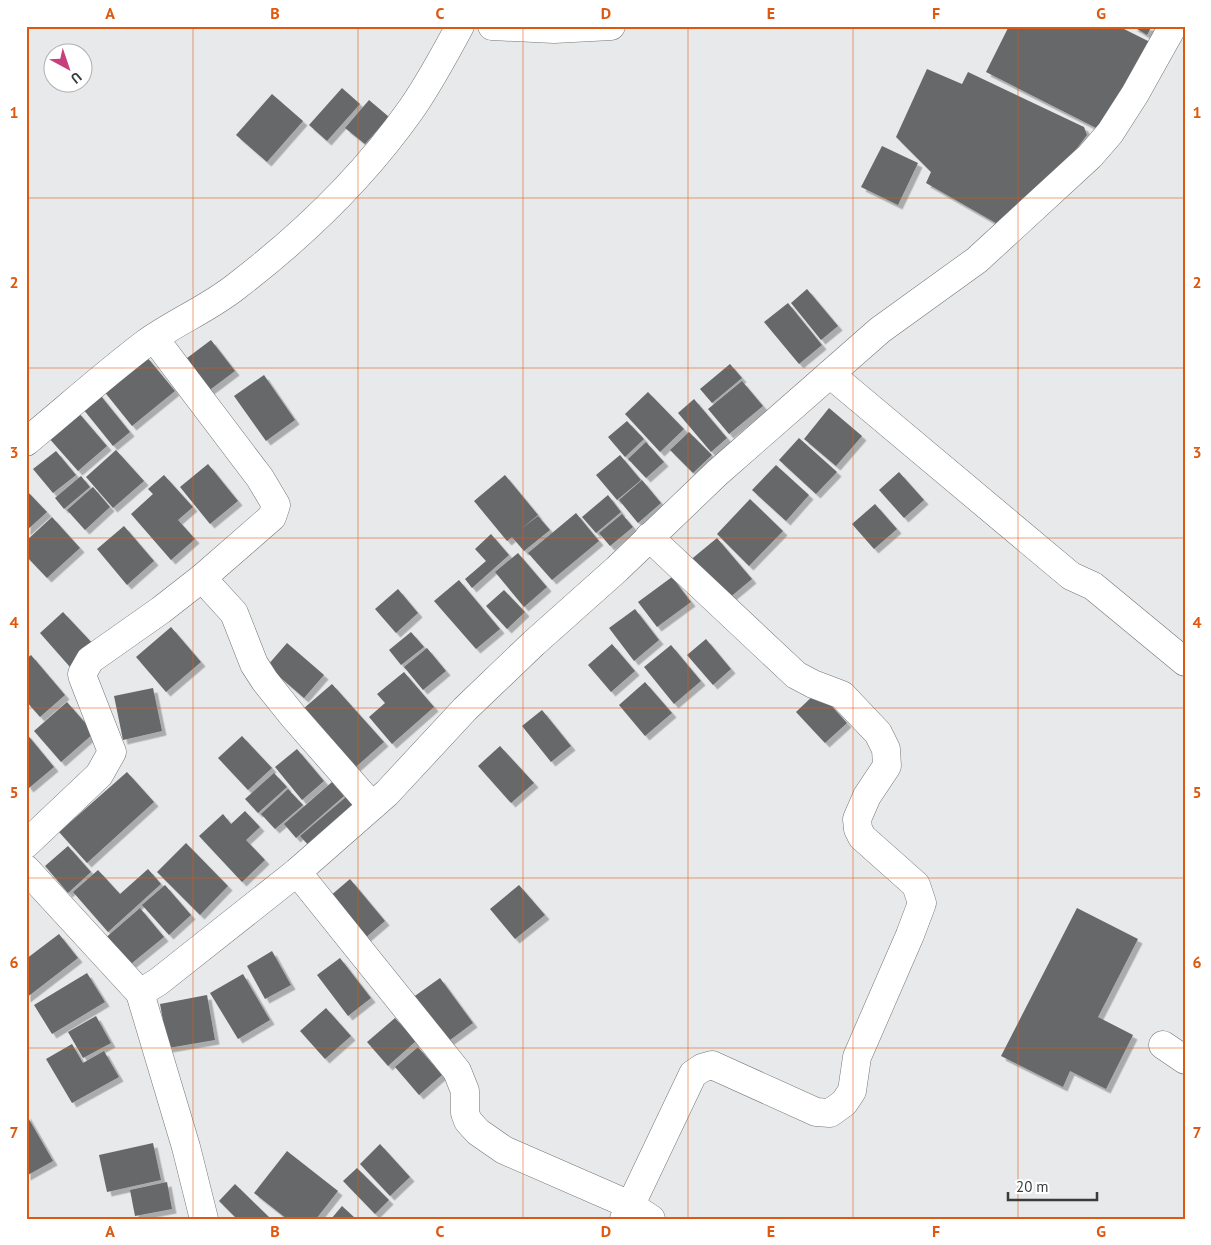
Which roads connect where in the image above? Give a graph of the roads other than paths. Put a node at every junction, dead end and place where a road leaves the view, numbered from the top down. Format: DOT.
graph roads {
  1 [pos="460,26"];
  2 [pos="492,26"];
  3 [pos="610,26"];
  4 [pos="1172,26"];
  5 [pos="154,338"];
  6 [pos="830,374"];
  7 [pos="26,442"];
  8 [pos="649,537"];
  9 [pos="202,578"];
  10 [pos="1185,662"];
  11 [pos="372,806"];
  12 [pos="26,844"];
  13 [pos="26,869"];
  14 [pos="297,872"];
  15 [pos="140,993"];
  16 [pos="635,1214"];
  17 [pos="204,1219"];
  1 -- 5 [label="street"];
  2 -- 3 [label="street"];
  4 -- 6 [label="street"];
  5 -- 7 [label="street"];
  5 -- 9 [label="street"];
  6 -- 8 [label="street"];
  6 -- 10 [label="street"];
  8 -- 11 [label="street"];
  8 -- 16 [label="street"];
  9 -- 11 [label="street"];
  9 -- 12 [label="street"];
  11 -- 14 [label="street"];
  13 -- 15 [label="street"];
  14 -- 15 [label="street"];
  14 -- 16 [label="street"];
  15 -- 17 [label="street"];
}
